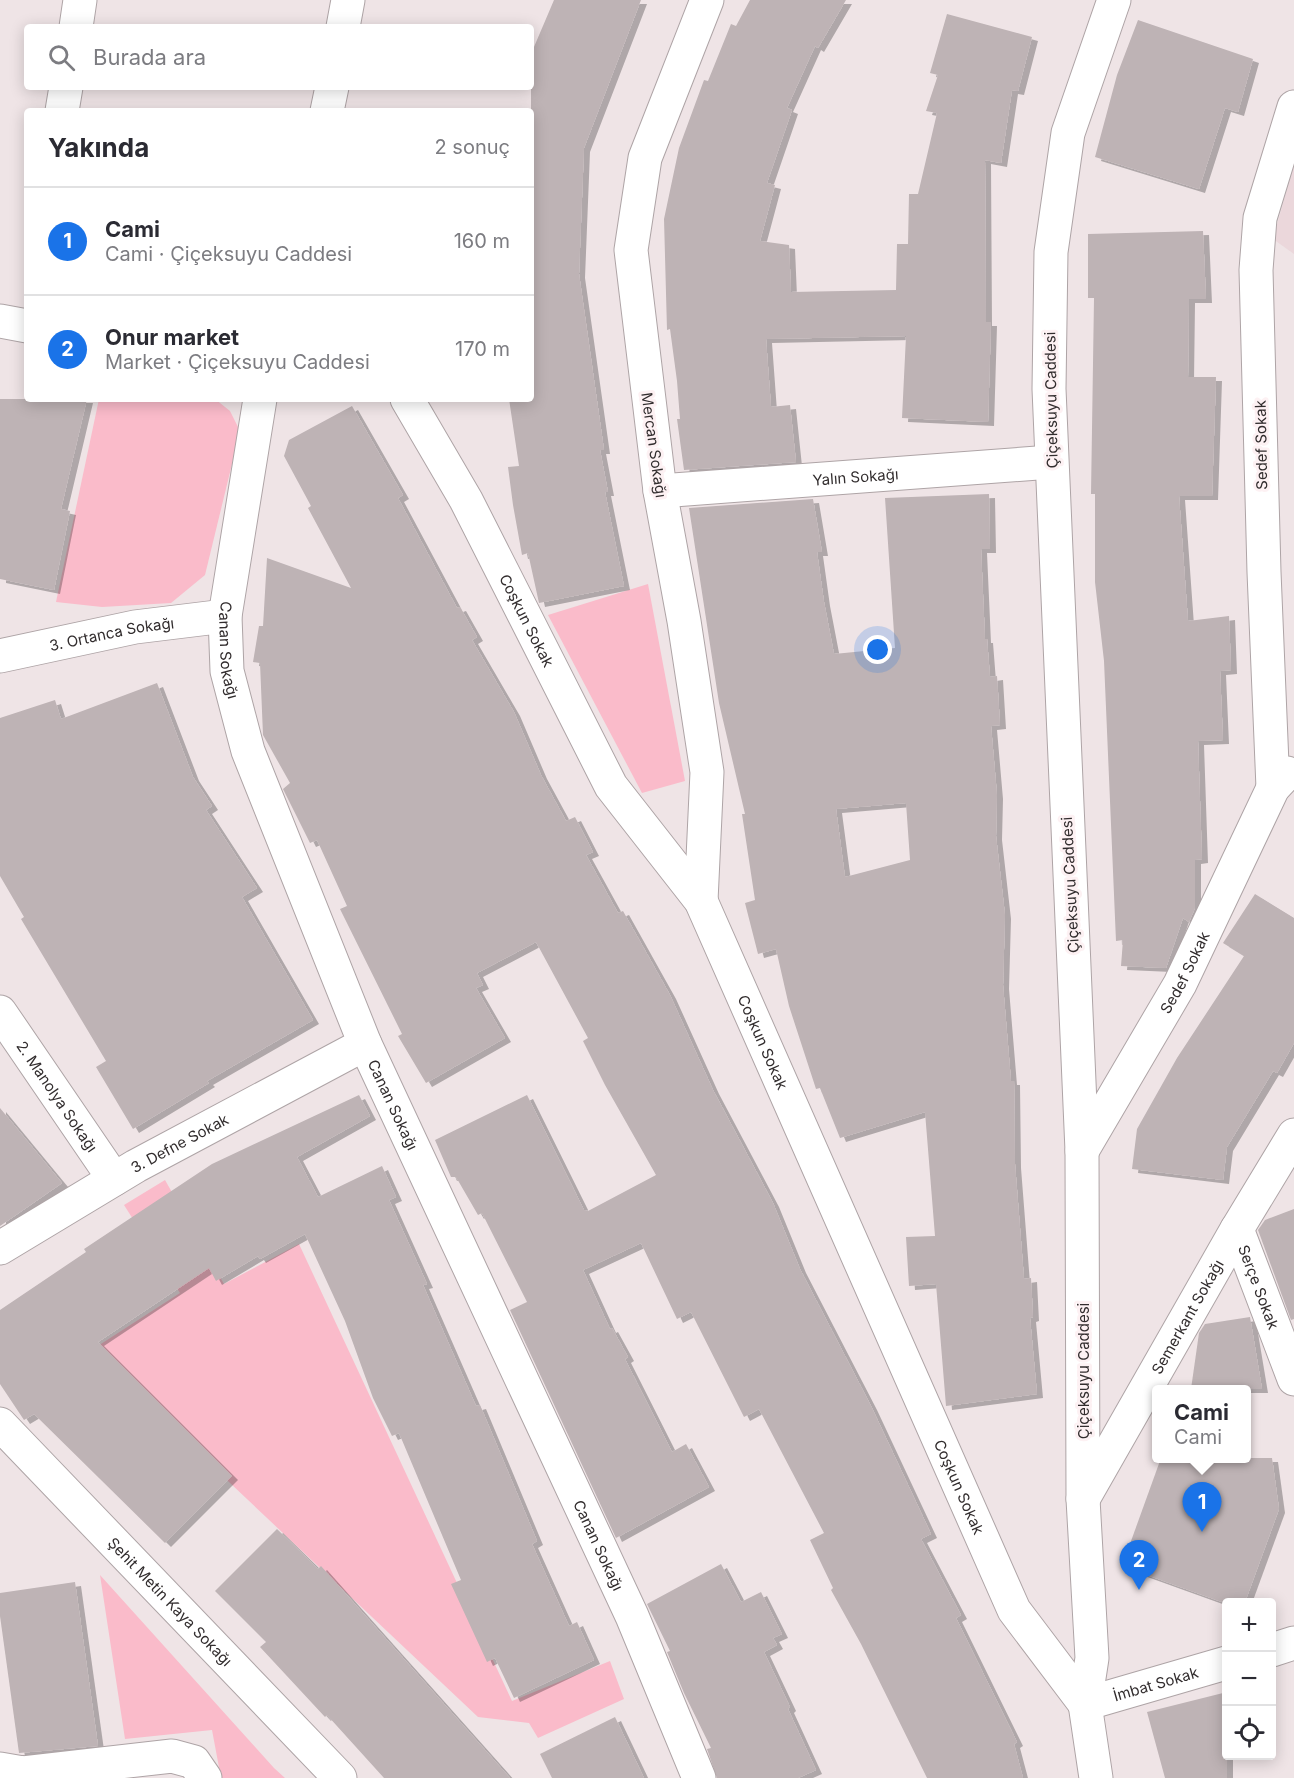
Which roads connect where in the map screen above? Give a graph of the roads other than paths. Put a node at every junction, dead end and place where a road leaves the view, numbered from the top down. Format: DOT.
graph roads {
  1 [pos="80,0"];
  2 [pos="348,0"];
  3 [pos="707,0"];
  4 [pos="1114,0"];
  5 [pos="76,24"];
  6 [pos="344,24"];
  7 [pos="66,90"];
  8 [pos="331,90"];
  9 [pos="1294,107"];
  10 [pos="62,108"];
  11 [pos="328,108"];
  12 [pos="0,321"];
  13 [pos="24,325"];
  14 [pos="260,402"];
  15 [pos="410,402"];
  16 [pos="1051,462"];
  17 [pos="660,491"];
  18 [pos="225,616"];
  19 [pos="0,656"];
  20 [pos="1284,777"];
  21 [pos="701,901"];
  22 [pos="0,1012"];
  23 [pos="365,1044"];
  24 [pos="1294,1135"];
  25 [pos="1082,1150"];
  26 [pos="114,1179"];
  27 [pos="1237,1229"];
  28 [pos="0,1248"];
  29 [pos="1294,1378"];
  30 [pos="0,1424"];
  31 [pos="1083,1498"];
  32 [pos="1294,1643"];
  33 [pos="1276,1649"];
  34 [pos="1222,1664"];
  35 [pos="1085,1704"];
  36 [pos="0,1768"];
  37 [pos="205,1778"];
  38 [pos="340,1778"];
  39 [pos="699,1778"];
  40 [pos="1096,1778"];
  1 -- 5 [label="street"];
  2 -- 6 [label="street"];
  3 -- 17 [label="street, Mercan Sokağı"];
  4 -- 16 [label="street, Çiçeksuyu Caddesi"];
  7 -- 10 [label="street"];
  8 -- 11 [label="street"];
  9 -- 20 [label="street, Sedef Sokak"];
  12 -- 13 [label="street"];
  14 -- 18 [label="street, Canan Sokağı"];
  15 -- 21 [label="street, Coşkun Sokak"];
  16 -- 17 [label="street, Yalın Sokağı"];
  16 -- 25 [label="street, Çiçeksuyu Caddesi"];
  17 -- 21 [label="street, Mercan Sokağı"];
  18 -- 19 [label="street, 3. Ortanca Sokağı"];
  18 -- 23 [label="street, Canan Sokağı"];
  20 -- 25 [label="street, Sedef Sokak"];
  21 -- 35 [label="street, Coşkun Sokak"];
  22 -- 26 [label="street, 2. Manolya Sokağı"];
  23 -- 26 [label="street, 3. Defne Sokak"];
  23 -- 39 [label="street, Canan Sokağı"];
  24 -- 27 [label="street, Semerkant Sokağı"];
  25 -- 31 [label="street, Çiçeksuyu Caddesi"];
  26 -- 28 [label="street, 3. Defne Sokak"];
  27 -- 29 [label="street, Serçe Sokak"];
  27 -- 31 [label="street, Semerkant Sokağı"];
  30 -- 38 [label="street, Şehit Metin Kaya Sokağı"];
  31 -- 35 [label="street, Çiçeksuyu Caddesi"];
  32 -- 33 [label="street"];
  34 -- 35 [label="street, İmbat Sokak"];
  35 -- 40 [label="street, Çiçeksuyu Caddesi"];
  36 -- 37 [label="street"];
}
